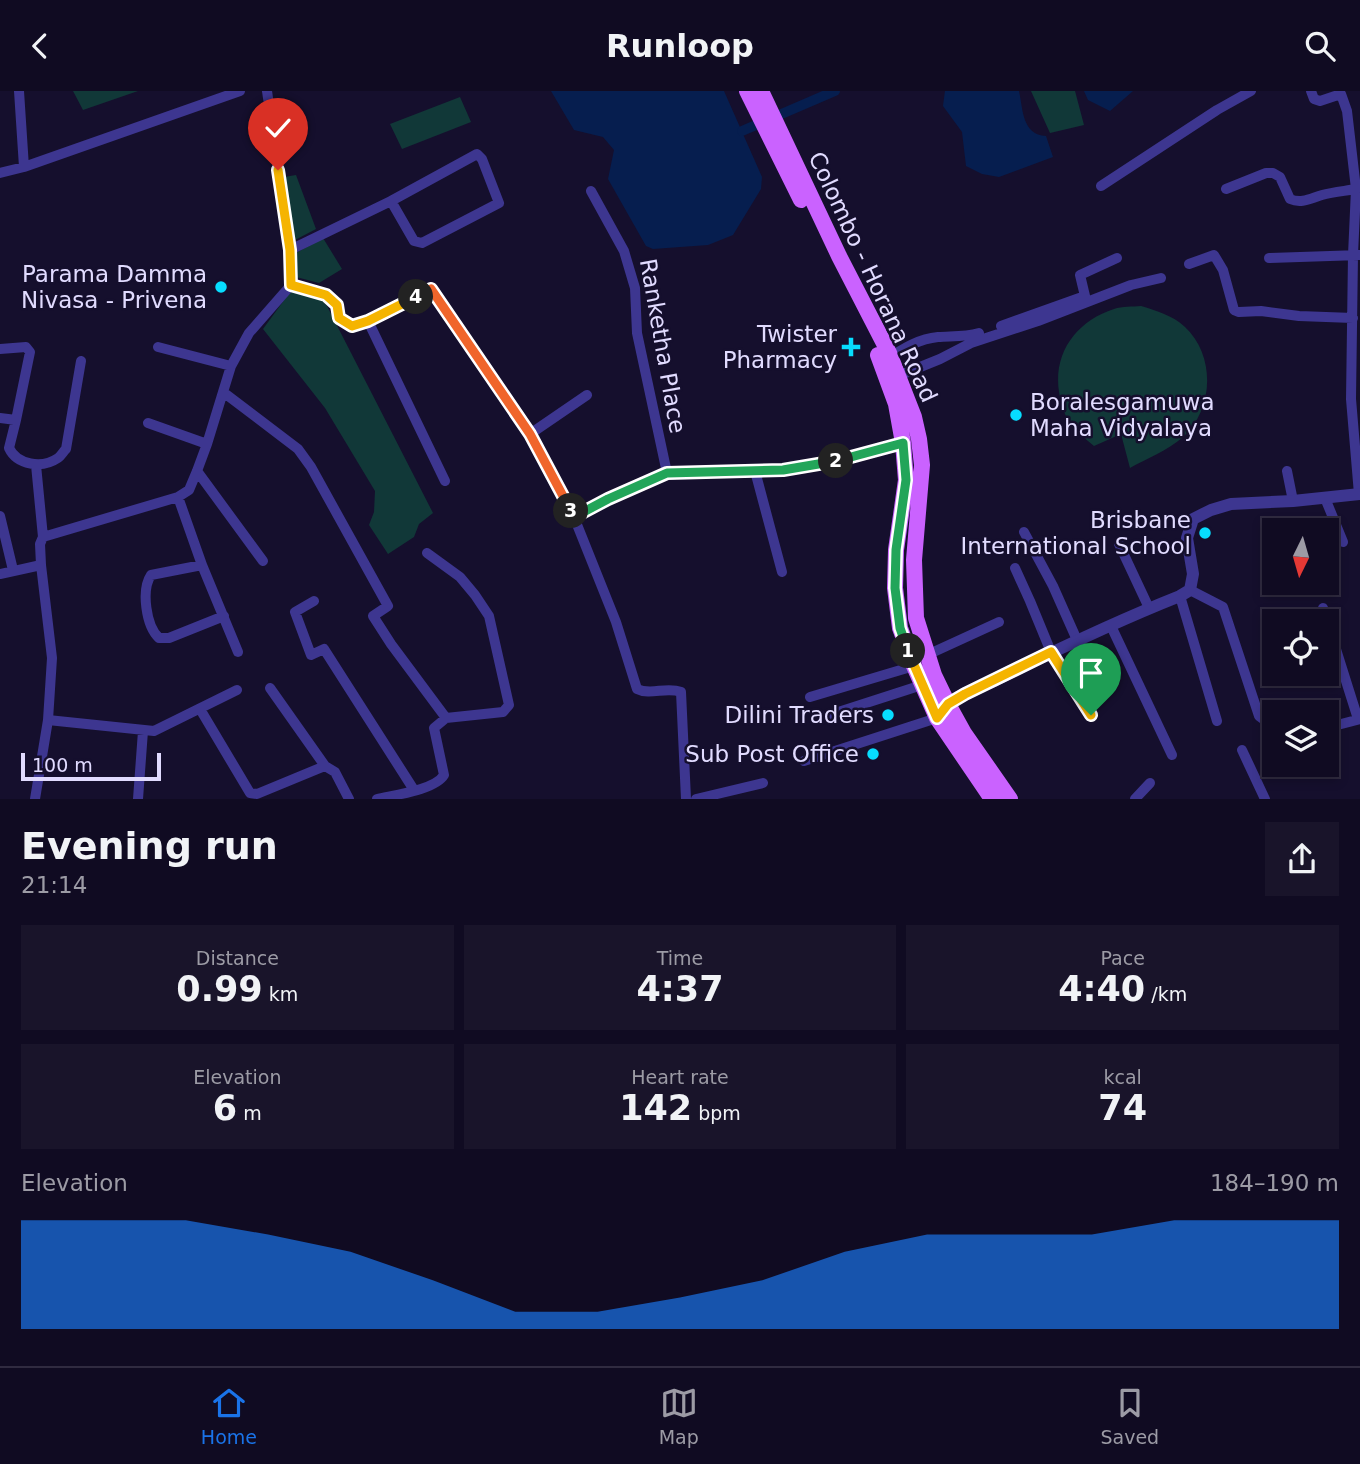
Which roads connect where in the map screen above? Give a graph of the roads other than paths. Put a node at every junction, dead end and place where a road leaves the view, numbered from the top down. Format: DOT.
graph roads {
  1 [pos="19,91"];
  2 [pos="240,91"];
  3 [pos="267,91"];
  4 [pos="747,91"];
  5 [pos="1251,91"];
  6 [pos="1311,91"];
  7 [pos="761,102"];
  8 [pos="773,132"];
  9 [pos="24,167"];
  10 [pos="0,173"];
  11 [pos="1101,186"];
  12 [pos="1226,189"];
  13 [pos="1356,189"];
  14 [pos="591,191"];
  15 [pos="391,201"];
  16 [pos="290,250"];
  17 [pos="1357,255"];
  18 [pos="1117,258"];
  19 [pos="1269,258"];
  20 [pos="1189,264"];
  21 [pos="1161,278"];
  22 [pos="291,285"];
  23 [pos="1353,318"];
  24 [pos="368,321"];
  25 [pos="158,347"];
  26 [pos="0,349"];
  27 [pos="890,357"];
  28 [pos="81,361"];
  29 [pos="231,366"];
  30 [pos="898,376"];
  31 [pos="223,392"];
  32 [pos="587,395"];
  33 [pos="0,418"];
  34 [pos="16,419"];
  35 [pos="148,423"];
  36 [pos="530,434"];
  37 [pos="903,443"];
  38 [pos="207,444"];
  39 [pos="36,465"];
  40 [pos="197,471"];
  41 [pos="755,471"];
  42 [pos="1287,471"];
  43 [pos="667,473"];
  44 [pos="445,481"];
  45 [pos="1360,494"];
  46 [pos="178,497"];
  47 [pos="1325,498"];
  48 [pos="1293,501"];
  49 [pos="0,516"];
  50 [pos="574,517"];
  51 [pos="1024,532"];
  52 [pos="44,537"];
  53 [pos="1343,542"];
  54 [pos="1119,544"];
  55 [pos="427,553"];
  56 [pos="263,561"];
  57 [pos="41,565"];
  58 [pos="202,565"];
  59 [pos="1015,568"];
  60 [pos="13,570"];
  61 [pos="782,572"];
  62 [pos="0,574"];
  63 [pos="1185,593"];
  64 [pos="314,601"];
  65 [pos="1149,608"];
  66 [pos="1323,608"];
  67 [pos="224,616"];
  68 [pos="999,622"];
  69 [pos="1111,626"];
  70 [pos="1077,640"];
  71 [pos="239,652"];
  72 [pos="1051,652"];
  73 [pos="927,655"];
  74 [pos="914,666"];
  75 [pos="922,685"];
  76 [pos="270,688"];
  77 [pos="237,690"];
  78 [pos="810,697"];
  79 [pos="948,704"];
  80 [pos="200,709"];
  81 [pos="1091,715"];
  82 [pos="827,716"];
  83 [pos="446,718"];
  84 [pos="937,718"];
  85 [pos="1262,718"];
  86 [pos="1359,719"];
  87 [pos="48,720"];
  88 [pos="1217,721"];
  89 [pos="1339,724"];
  90 [pos="144,730"];
  91 [pos="1242,750"];
  92 [pos="1172,755"];
  93 [pos="804,761"];
  94 [pos="325,766"];
  95 [pos="763,783"];
  96 [pos="1150,783"];
  97 [pos="414,790"];
  98 [pos="35,799"];
  99 [pos="138,799"];
  100 [pos="349,799"];
  101 [pos="377,799"];
  102 [pos="686,799"];
  103 [pos="696,799"];
  104 [pos="992,799"];
  105 [pos="1010,799"];
  106 [pos="1135,799"];
  107 [pos="1265,799"];
  1 -- 9 [label="street"];
  2 -- 9 [label="street"];
  3 -- 16 [label="street"];
  4 -- 7 [label="main road, Colombo - Horana Road"];
  5 -- 11 [label="street"];
  6 -- 13 [label="street"];
  7 -- 8 [label="main road, Colombo - Horana Road"];
  8 -- 27 [label="main road, Colombo - Horana Road"];
  8 -- 37 [label="main road, Colombo - Horana Road"];
  9 -- 10 [label="street"];
  12 -- 13 [label="street"];
  13 -- 17 [label="street"];
  14 -- 43 [label="street, Ranketha Place"];
  15 -- 15 [label="street"];
  15 -- 16 [label="street"];
  16 -- 22 [label="street"];
  17 -- 19 [label="street"];
  17 -- 23 [label="street"];
  18 -- 27 [label="street"];
  20 -- 23 [label="street"];
  21 -- 30 [label="street"];
  22 -- 24 [label="street"];
  22 -- 29 [label="street"];
  23 -- 45 [label="street"];
  24 -- 36 [label="street"];
  24 -- 44 [label="street"];
  25 -- 29 [label="street"];
  26 -- 34 [label="street"];
  27 -- 30 [label="main road, Colombo - Horana Road"];
  28 -- 39 [label="street"];
  29 -- 31 [label="street"];
  30 -- 73 [label="main road, Colombo - Horana Road"];
  31 -- 38 [label="street"];
  31 -- 83 [label="street"];
  32 -- 36 [label="street"];
  33 -- 34 [label="street"];
  34 -- 39 [label="street"];
  35 -- 38 [label="street"];
  36 -- 50 [label="street"];
  37 -- 41 [label="street"];
  37 -- 74 [label="main road, Colombo - Horana Road"];
  38 -- 40 [label="street"];
  39 -- 52 [label="street"];
  40 -- 46 [label="street"];
  40 -- 56 [label="street"];
  41 -- 43 [label="street"];
  41 -- 61 [label="street"];
  42 -- 48 [label="street"];
  43 -- 50 [label="street"];
  45 -- 47 [label="street"];
  46 -- 52 [label="street"];
  46 -- 58 [label="street"];
  47 -- 48 [label="street"];
  47 -- 53 [label="street"];
  48 -- 63 [label="street"];
  49 -- 60 [label="street"];
  50 -- 102 [label="street"];
  51 -- 70 [label="street"];
  52 -- 57 [label="street"];
  54 -- 65 [label="street"];
  55 -- 83 [label="street"];
  57 -- 60 [label="street"];
  57 -- 87 [label="street"];
  58 -- 67 [label="street"];
  58 -- 67 [label="street"];
  59 -- 72 [label="street"];
  60 -- 62 [label="street"];
  63 -- 65 [label="street"];
  63 -- 85 [label="street"];
  63 -- 88 [label="street"];
  64 -- 97 [label="street"];
  65 -- 69 [label="street"];
  66 -- 86 [label="street"];
  67 -- 71 [label="street"];
  68 -- 73 [label="street"];
  69 -- 70 [label="street"];
  69 -- 92 [label="street"];
  70 -- 72 [label="street"];
  72 -- 79 [label="street"];
  72 -- 81 [label="street"];
  73 -- 79 [label="main road, Colombo - Horana Road"];
  74 -- 75 [label="main road, Colombo - Horana Road"];
  74 -- 78 [label="street"];
  75 -- 82 [label="street"];
  75 -- 84 [label="main road, Colombo - Horana Road"];
  76 -- 94 [label="street"];
  77 -- 80 [label="street"];
  79 -- 84 [label="street"];
  79 -- 105 [label="main road, Colombo - Horana Road"];
  80 -- 90 [label="street"];
  80 -- 94 [label="street"];
  83 -- 97 [label="street"];
  84 -- 93 [label="street"];
  84 -- 104 [label="main road, Colombo - Horana Road"];
  86 -- 89 [label="street"];
  87 -- 90 [label="street"];
  87 -- 98 [label="street"];
  90 -- 99 [label="street"];
  91 -- 107 [label="street"];
  94 -- 100 [label="street"];
  95 -- 103 [label="street"];
  96 -- 106 [label="street"];
  97 -- 101 [label="street"];
}
